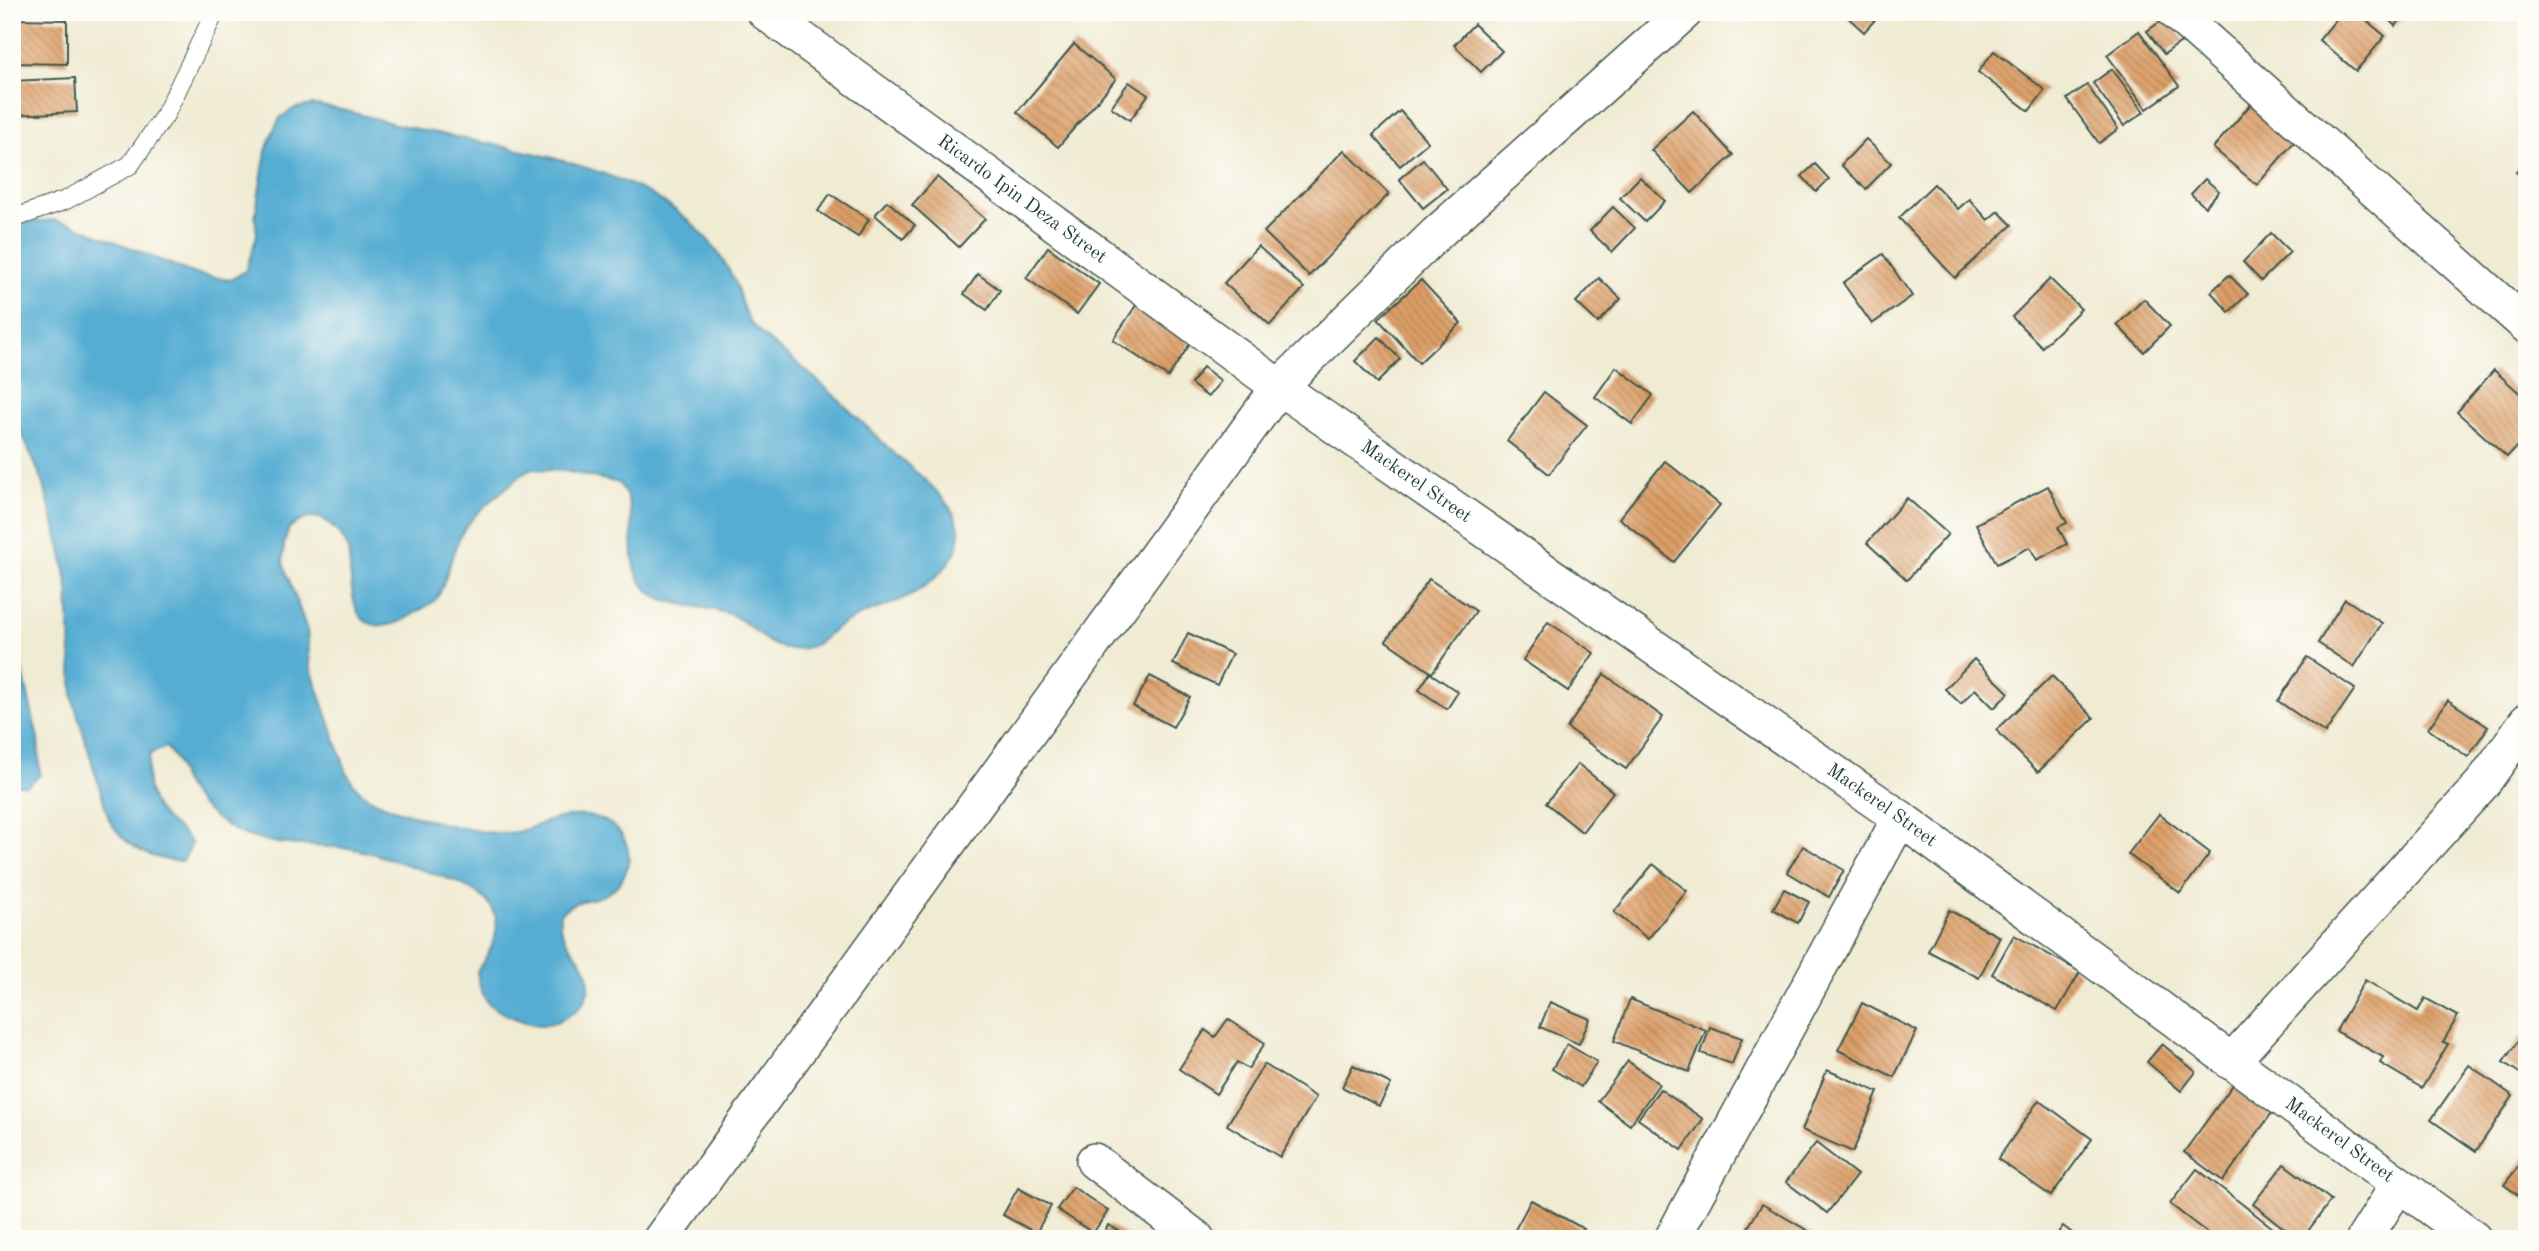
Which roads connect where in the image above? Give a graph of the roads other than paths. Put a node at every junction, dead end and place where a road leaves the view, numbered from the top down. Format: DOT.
graph roads {
  1 [pos="215,12"];
  2 [pos="765,12"];
  3 [pos="1685,12"];
  4 [pos="2175,12"];
  5 [pos="12,219"];
  6 [pos="2527,326"];
  7 [pos="1279,387"];
  8 [pos="2527,721"];
  9 [pos="1900,818"];
  10 [pos="2231,1062"];
  11 [pos="1094,1161"];
  12 [pos="2398,1185"];
  13 [pos="661,1239"];
  14 [pos="1197,1239"];
  15 [pos="1672,1239"];
  16 [pos="2364,1239"];
  17 [pos="2474,1239"];
  1 -- 5 [label="lane"];
  2 -- 7 [label="street, Ricardo Ipin Deza Street"];
  3 -- 7 [label="street"];
  4 -- 6 [label="street"];
  7 -- 9 [label="street, Mackerel Street"];
  7 -- 13 [label="street"];
  8 -- 10 [label="street"];
  9 -- 10 [label="street, Mackerel Street"];
  9 -- 15 [label="street"];
  10 -- 12 [label="street, Mackerel Street"];
  11 -- 14 [label="street"];
  12 -- 16 [label="street"];
  12 -- 17 [label="street, Mackerel Street"];
}
